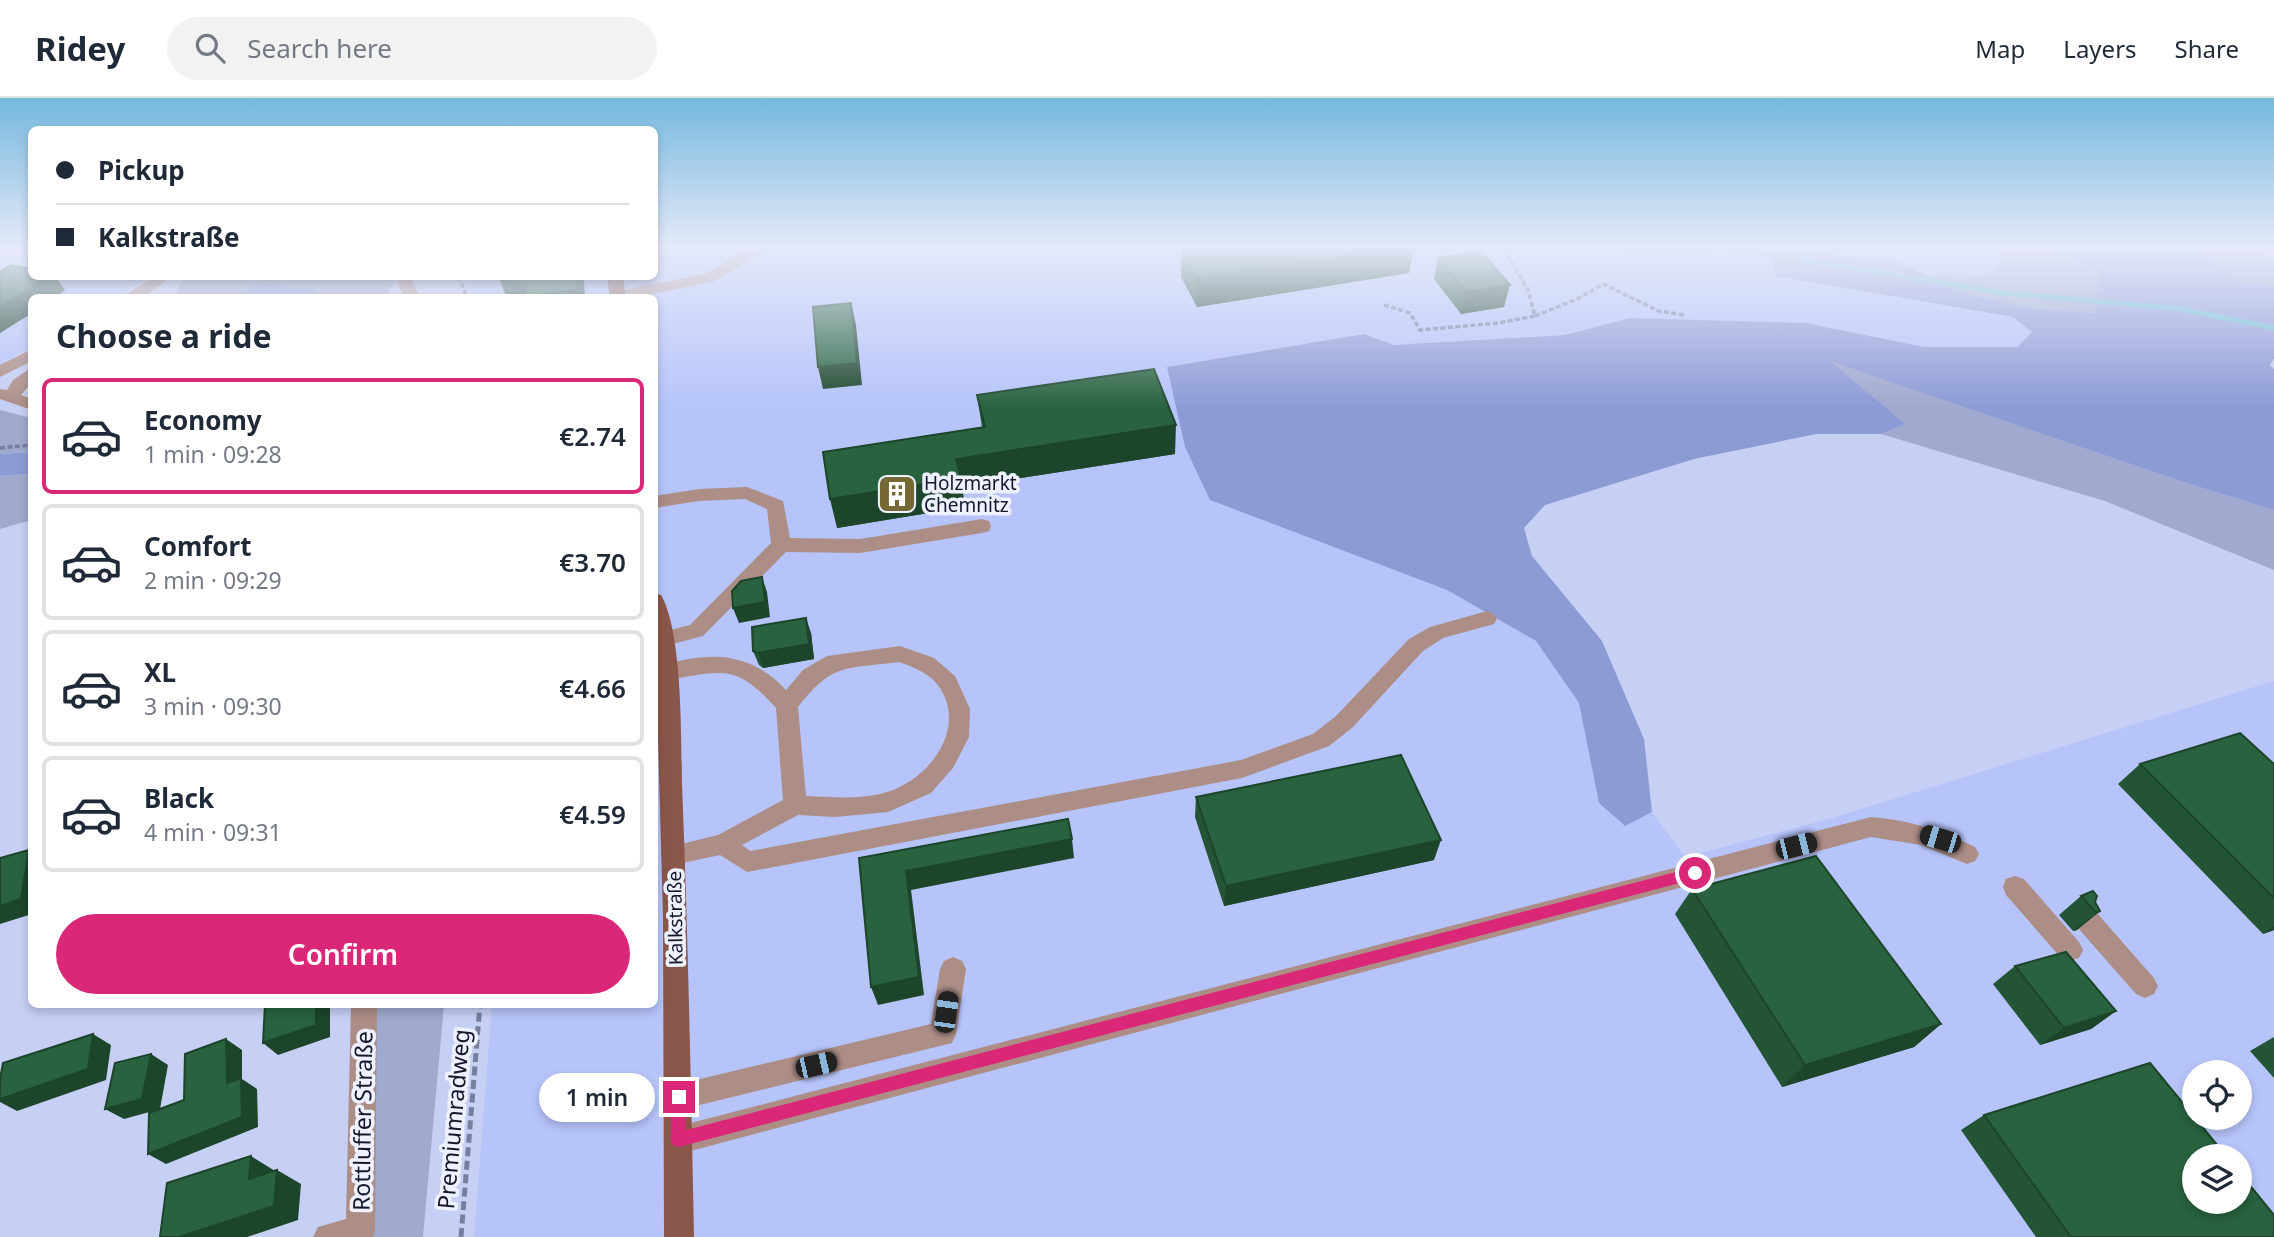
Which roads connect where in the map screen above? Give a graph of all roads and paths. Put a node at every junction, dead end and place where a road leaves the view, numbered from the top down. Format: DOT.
graph roads {
  1 [pos="1531,301"];
  2 [pos="1572,301"];
  3 [pos="1639,301"];
  4 [pos="1384,306"];
  5 [pos="1684,315"];
  6 [pos="1535,316"];
  7 [pos="28,356"];
  8 [pos="0,372"];
  9 [pos="28,376"];
  10 [pos="6,395"];
  11 [pos="28,405"];
  12 [pos="28,445"];
  13 [pos="0,448"];
  14 [pos="658,501"];
  15 [pos="982,526"];
  16 [pos="781,545"];
  17 [pos="658,614"];
  18 [pos="1487,619"];
  19 [pos="665,638"];
  20 [pos="667,673"];
  21 [pos="787,705"];
  22 [pos="795,805"];
  23 [pos="723,844"];
  24 [pos="1967,854"];
  25 [pos="673,855"];
  26 [pos="2015,887"];
  27 [pos="2087,920"];
  28 [pos="2070,950"];
  29 [pos="953,969"];
  30 [pos="2145,986"];
  31 [pos="363,1008"];
  32 [pos="480,1008"];
  33 [pos="679,1097"];
  34 [pos="679,1140"];
  35 [pos="359,1233"];
  36 [pos="328,1237"];
  37 [pos="461,1237"];
  38 [pos="679,1237"];
  1 -- 6 [label="path"];
  2 -- 6 [label="path"];
  3 -- 5 [label="path"];
  4 -- 6 [label="path"];
  7 -- 8 [label="street"];
  9 -- 10 [label="street"];
  10 -- 11 [label="street"];
  12 -- 13 [label="path"];
  14 -- 16 [label="street"];
  15 -- 16 [label="street"];
  16 -- 19 [label="street"];
  17 -- 19 [label="main road, Kalkstraße"];
  18 -- 23 [label="street"];
  19 -- 20 [label="main road, Kalkstraße"];
  20 -- 21 [label="street"];
  20 -- 25 [label="main road, Kalkstraße"];
  21 -- 22 [label="street"];
  21 -- 22 [label="street"];
  22 -- 23 [label="street"];
  23 -- 25 [label="street"];
  24 -- 34 [label="street"];
  25 -- 33 [label="main road, Kalkstraße"];
  26 -- 28 [label="street"];
  27 -- 30 [label="street"];
  29 -- 33 [label="street"];
  31 -- 35 [label="street, Rottluffer Straße"];
  32 -- 37 [label="path, Premiumradweg"];
  33 -- 34 [label="main road, Kalkstraße"];
  34 -- 38 [label="main road, Kalkstraße"];
  35 -- 36 [label="street"];
}
